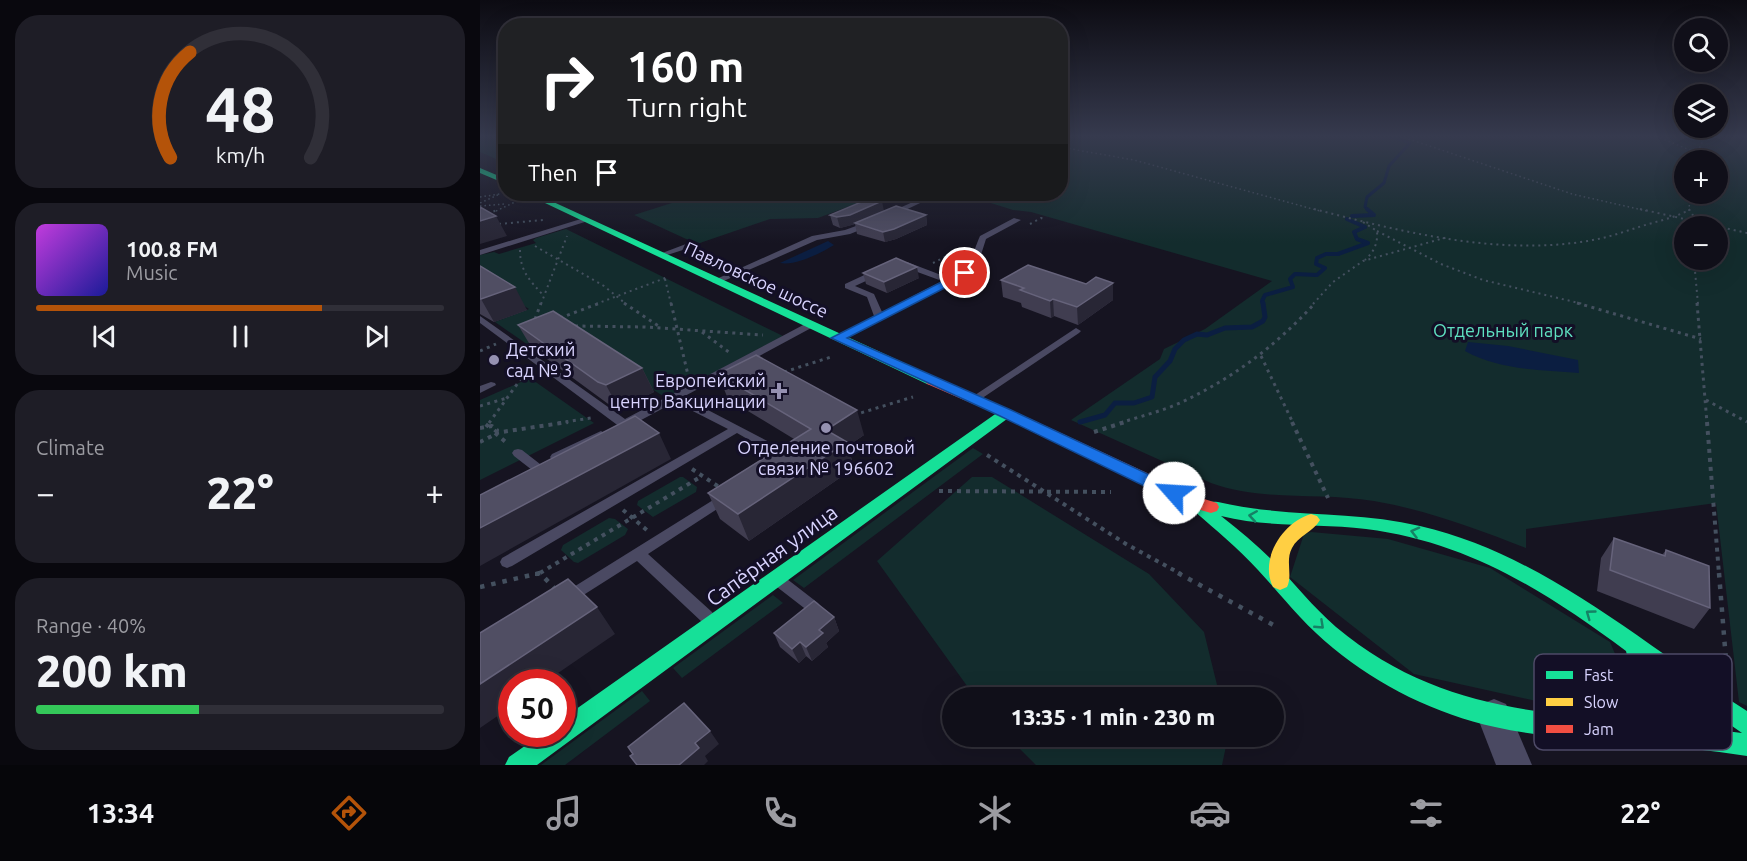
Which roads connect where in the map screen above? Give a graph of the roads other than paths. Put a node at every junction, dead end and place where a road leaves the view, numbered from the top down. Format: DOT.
graph roads {
  1 [pos="545,201"];
  2 [pos="920,201"];
  3 [pos="885,216"];
  4 [pos="587,220"];
  5 [pos="875,220"];
  6 [pos="1017,220"];
  7 [pos="686,246"];
  8 [pos="480,253"];
  9 [pos="661,255"];
  10 [pos="716,281"];
  11 [pos="949,281"];
  12 [pos="879,316"];
  13 [pos="480,319"];
  14 [pos="810,325"];
  15 [pos="1076,331"];
  16 [pos="837,338"];
  17 [pos="491,385"];
  18 [pos="480,390"];
  19 [pos="674,397"];
  20 [pos="974,399"];
  21 [pos="1006,413"];
  22 [pos="624,424"];
  23 [pos="736,429"];
  24 [pos="518,453"];
  25 [pos="771,469"];
  26 [pos="732,493"];
  27 [pos="1196,503"];
  28 [pos="1311,520"];
  29 [pos="638,553"];
  30 [pos="507,562"];
  31 [pos="777,579"];
  32 [pos="1280,582"];
  33 [pos="557,600"];
  34 [pos="813,608"];
  35 [pos="714,623"];
  36 [pos="1636,649"];
  37 [pos="1638,654"];
  38 [pos="1643,654"];
  39 [pos="1732,715"];
  40 [pos="1494,716"];
  41 [pos="1534,722"];
  42 [pos="576,723"];
  43 [pos="1747,724"];
  44 [pos="1732,742"];
  45 [pos="1747,745"];
  46 [pos="543,747"];
  47 [pos="518,765"];
  48 [pos="1514,765"];
  1 -- 4 [label="main road, Павловское шоссе"];
  2 -- 3 [label="lane"];
  4 -- 8 [label="lane"];
  4 -- 9 [label="main road, Павловское шоссе"];
  5 -- 10 [label="lane"];
  6 -- 11 [label="lane"];
  7 -- 9 [label="lane"];
  9 -- 10 [label="main road, Павловское шоссе"];
  10 -- 14 [label="main road, Павловское шоссе"];
  11 -- 12 [label="lane"];
  11 -- 12 [label="lane"];
  12 -- 16 [label="lane"];
  13 -- 22 [label="lane"];
  14 -- 16 [label="main road, Павловское шоссе"];
  14 -- 19 [label="lane"];
  15 -- 20 [label="lane"];
  16 -- 20 [label="main road, Павловское шоссе"];
  17 -- 18 [label="lane"];
  19 -- 22 [label="lane"];
  19 -- 23 [label="lane"];
  20 -- 21 [label="main road, Павловское шоссе"];
  21 -- 27 [label="main road, Павловское шоссе"];
  21 -- 31 [label="main road, Сапёрная улица"];
  22 -- 24 [label="lane"];
  23 -- 25 [label="lane"];
  23 -- 30 [label="lane"];
  26 -- 29 [label="lane"];
  28 -- 27 [label="main road, Павловское шоссе, one-way"];
  27 -- 32 [label="main road, Павловское шоссе"];
  28 -- 32 [label="main road"];
  36 -- 28 [label="main road, Павловское шоссе, one-way"];
  29 -- 33 [label="lane"];
  29 -- 35 [label="lane"];
  31 -- 34 [label="lane"];
  31 -- 35 [label="main road, Сапёрная улица"];
  32 -- 40 [label="main road, Павловское шоссе, one-way"];
  35 -- 42 [label="main road, Сапёрная улица"];
  36 -- 37 [label="main road"];
  36 -- 38 [label="main road"];
  39 -- 43 [label="main road"];
  40 -- 41 [label="main road, Павловское шоссе"];
  40 -- 48 [label="street"];
  44 -- 45 [label="main road"];
  46 -- 47 [label="main road, Сапёрная улица"];
}
